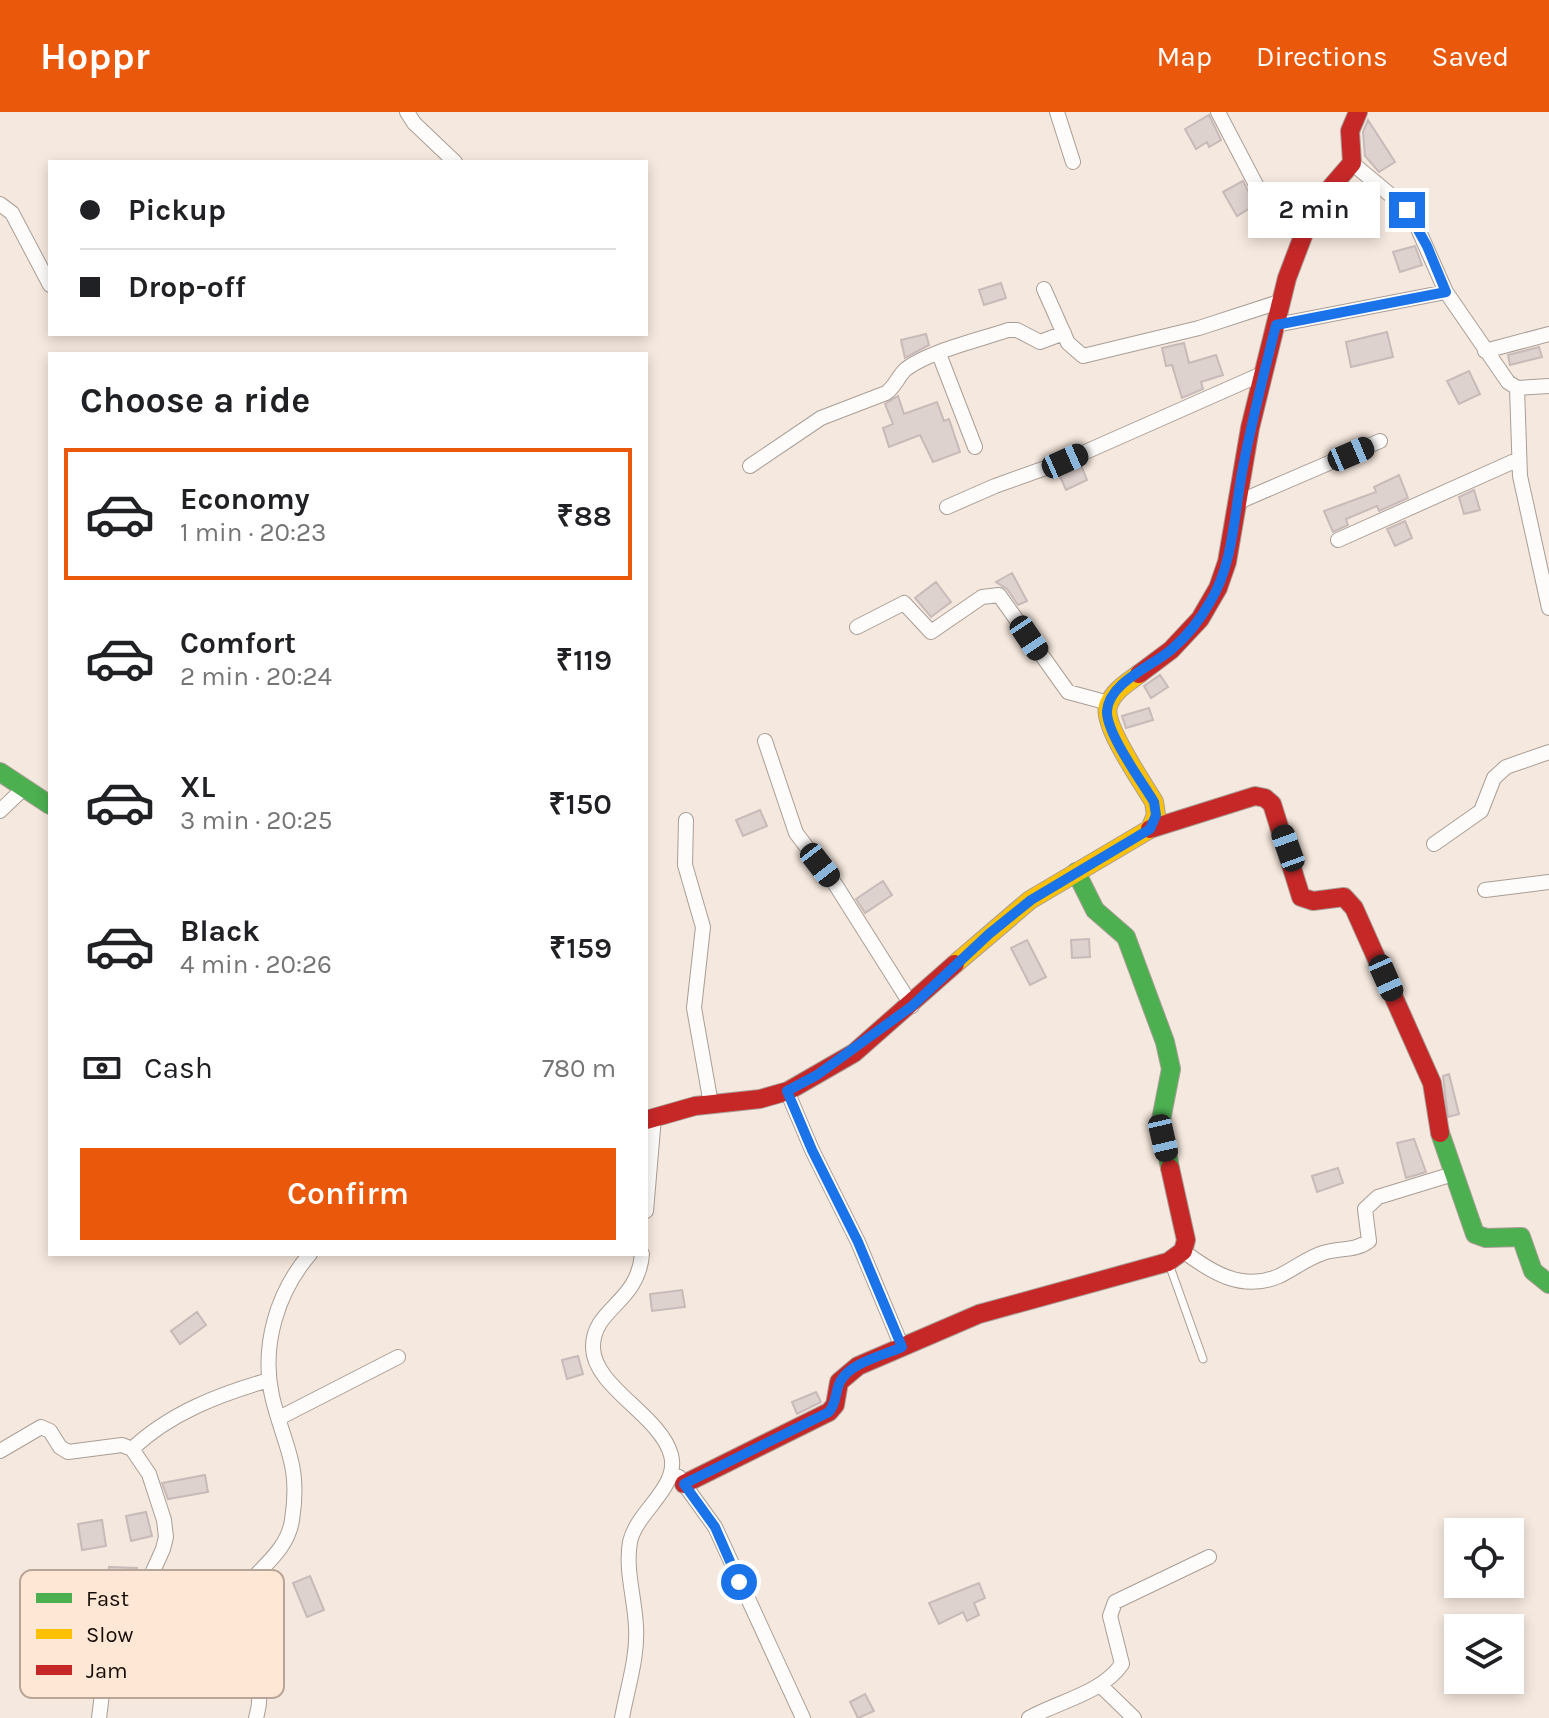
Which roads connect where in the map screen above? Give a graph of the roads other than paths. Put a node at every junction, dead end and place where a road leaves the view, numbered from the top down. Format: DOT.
graph roads {
  1 [pos="407,112"];
  2 [pos="1057,112"];
  3 [pos="1218,112"];
  4 [pos="1358,112"];
  5 [pos="453,160"];
  6 [pos="1073,162"];
  7 [pos="1352,163"];
  8 [pos="0,204"];
  9 [pos="1314,207"];
  10 [pos="48,281"];
  11 [pos="1044,289"];
  12 [pos="1446,292"];
  13 [pos="1282,301"];
  14 [pos="1276,325"];
  15 [pos="1064,333"];
  16 [pos="1549,334"];
  17 [pos="1485,351"];
  18 [pos="939,354"];
  19 [pos="1264,373"];
  20 [pos="1549,386"];
  21 [pos="1517,388"];
  22 [pos="1380,441"];
  23 [pos="975,447"];
  24 [pos="1519,459"];
  25 [pos="750,466"];
  26 [pos="1236,503"];
  27 [pos="947,507"];
  28 [pos="1338,540"];
  29 [pos="1549,608"];
  30 [pos="857,627"];
  31 [pos="1109,703"];
  32 [pos="765,741"];
  33 [pos="1549,752"];
  34 [pos="0,772"];
  35 [pos="23,789"];
  36 [pos="48,804"];
  37 [pos="0,811"];
  38 [pos="686,820"];
  39 [pos="1150,829"];
  40 [pos="1434,844"];
  41 [pos="1076,872"];
  42 [pos="1549,882"];
  43 [pos="1485,890"];
  44 [pos="912,1006"];
  45 [pos="787,1091"];
  46 [pos="711,1104"];
  47 [pos="650,1119"];
  48 [pos="648,1165"];
  49 [pos="1453,1174"];
  50 [pos="309,1256"];
  51 [pos="642,1256"];
  52 [pos="1176,1256"];
  53 [pos="1549,1284"];
  54 [pos="902,1347"];
  55 [pos="398,1357"];
  56 [pos="1203,1359"];
  57 [pos="269,1380"];
  58 [pos="279,1418"];
  59 [pos="132,1449"];
  60 [pos="0,1451"];
  61 [pos="672,1468"];
  62 [pos="684,1484"];
  63 [pos="1209,1557"];
  64 [pos="152,1570"];
  65 [pos="263,1570"];
  66 [pos="1100,1685"];
  67 [pos="102,1698"];
  68 [pos="259,1698"];
  69 [pos="99,1718"];
  70 [pos="256,1718"];
  71 [pos="622,1718"];
  72 [pos="803,1718"];
  73 [pos="1029,1718"];
  74 [pos="1134,1718"];
  1 -- 5 [label="street"];
  2 -- 6 [label="street"];
  3 -- 9 [label="street"];
  4 -- 7 [label="street"];
  7 -- 9 [label="street"];
  7 -- 12 [label="street"];
  8 -- 10 [label="street"];
  9 -- 13 [label="street"];
  11 -- 15 [label="street"];
  12 -- 14 [label="street"];
  12 -- 17 [label="street"];
  13 -- 14 [label="street"];
  13 -- 15 [label="street"];
  14 -- 19 [label="street"];
  15 -- 18 [label="street"];
  16 -- 17 [label="street"];
  17 -- 21 [label="street"];
  18 -- 23 [label="street"];
  18 -- 25 [label="street"];
  19 -- 26 [label="street"];
  19 -- 27 [label="street"];
  20 -- 21 [label="street"];
  21 -- 24 [label="street"];
  22 -- 26 [label="street"];
  24 -- 28 [label="street"];
  24 -- 29 [label="street"];
  26 -- 31 [label="street"];
  30 -- 31 [label="street"];
  31 -- 39 [label="street"];
  32 -- 44 [label="street"];
  33 -- 40 [label="street"];
  34 -- 35 [label="street"];
  35 -- 36 [label="street"];
  35 -- 37 [label="street"];
  38 -- 46 [label="street"];
  39 -- 41 [label="street"];
  39 -- 49 [label="street"];
  41 -- 44 [label="street"];
  41 -- 52 [label="street"];
  42 -- 43 [label="street"];
  44 -- 45 [label="street"];
  45 -- 46 [label="street"];
  45 -- 54 [label="street"];
  46 -- 47 [label="street"];
  47 -- 48 [label="street"];
  49 -- 52 [label="street"];
  49 -- 53 [label="street"];
  50 -- 57 [label="street"];
  51 -- 61 [label="street"];
  52 -- 54 [label="street"];
  52 -- 56 [label="lane"];
  54 -- 62 [label="street"];
  55 -- 58 [label="street"];
  57 -- 58 [label="street"];
  57 -- 59 [label="street"];
  58 -- 65 [label="street"];
  59 -- 60 [label="street"];
  59 -- 64 [label="street"];
  61 -- 62 [label="street"];
  61 -- 71 [label="street"];
  62 -- 72 [label="street"];
  63 -- 66 [label="street"];
  66 -- 73 [label="street"];
  66 -- 74 [label="street"];
  67 -- 69 [label="street"];
  68 -- 70 [label="street"];
}
